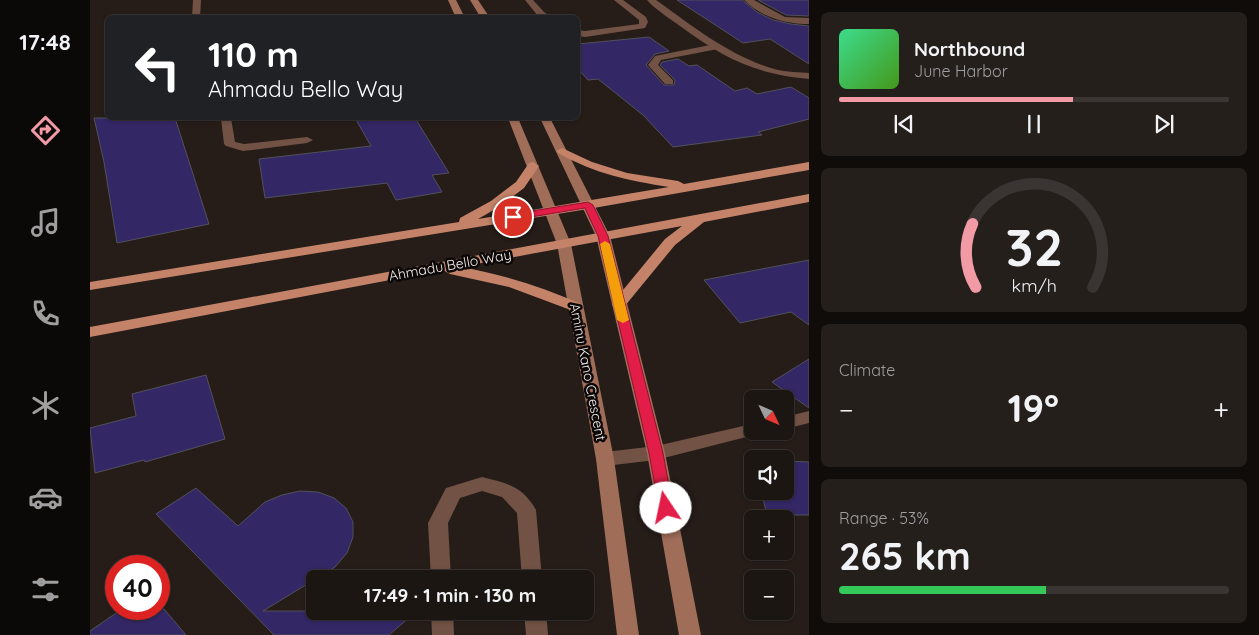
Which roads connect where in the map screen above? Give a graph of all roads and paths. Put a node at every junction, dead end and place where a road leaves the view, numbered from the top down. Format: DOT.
graph roads {
  1 [pos="197,0"];
  2 [pos="452,0"];
  3 [pos="474,0"];
  4 [pos="529,0"];
  5 [pos="618,0"];
  6 [pos="651,0"];
  7 [pos="748,0"];
  8 [pos="196,15"];
  9 [pos="460,15"];
  10 [pos="484,15"];
  11 [pos="543,15"];
  12 [pos="809,21"];
  13 [pos="580,33"];
  14 [pos="715,46"];
  15 [pos="809,76"];
  16 [pos="669,82"];
  17 [pos="226,120"];
  18 [pos="514,120"];
  19 [pos="546,120"];
  20 [pos="307,140"];
  21 [pos="562,151"];
  22 [pos="533,166"];
  23 [pos="809,166"];
  24 [pos="689,187"];
  25 [pos="809,198"];
  26 [pos="588,205"];
  27 [pos="550,210"];
  28 [pos="700,218"];
  29 [pos="457,226"];
  30 [pos="603,236"];
  31 [pos="564,244"];
  32 [pos="434,268"];
  33 [pos="90,286"];
  34 [pos="619,304"];
  35 [pos="576,308"];
  36 [pos="90,332"];
  37 [pos="809,417"];
  38 [pos="794,421"];
  39 [pos="744,432"];
  40 [pos="656,453"];
  41 [pos="605,459"];
  42 [pos="441,570"];
  43 [pos="531,570"];
  44 [pos="442,620"];
  45 [pos="536,620"];
  46 [pos="443,635"];
  47 [pos="537,635"];
  48 [pos="628,635"];
  49 [pos="690,635"];
  1 -- 8 [label="street"];
  2 -- 9 [label="street"];
  3 -- 10 [label="street"];
  4 -- 11 [label="street"];
  5 -- 13 [label="street"];
  6 -- 14 [label="street"];
  7 -- 12 [label="street"];
  14 -- 15 [label="street"];
  14 -- 16 [label="street"];
  17 -- 20 [label="street"];
  18 -- 22 [label="street, Aminu Kano Crescent"];
  19 -- 21 [label="street"];
  21 -- 24 [label="main road"];
  21 -- 26 [label="street"];
  22 -- 27 [label="street, Aminu Kano Crescent"];
  22 -- 29 [label="main road"];
  23 -- 24 [label="main road"];
  24 -- 26 [label="main road"];
  25 -- 28 [label="main road, Ahmadu Bello Way"];
  26 -- 27 [label="main road"];
  26 -- 30 [label="street"];
  27 -- 29 [label="main road"];
  27 -- 31 [label="street, Aminu Kano Crescent"];
  28 -- 30 [label="main road, Ahmadu Bello Way"];
  28 -- 34 [label="main road"];
  29 -- 33 [label="main road"];
  30 -- 31 [label="main road, Ahmadu Bello Way"];
  30 -- 34 [label="street"];
  31 -- 32 [label="main road, Ahmadu Bello Way"];
  31 -- 35 [label="street, Aminu Kano Crescent"];
  32 -- 35 [label="main road"];
  32 -- 36 [label="main road, Ahmadu Bello Way"];
  34 -- 40 [label="street"];
  35 -- 41 [label="street, Aminu Kano Crescent"];
  37 -- 38 [label="street"];
  39 -- 40 [label="street"];
  40 -- 41 [label="street"];
  40 -- 49 [label="street"];
  41 -- 48 [label="street, Aminu Kano Crescent"];
  42 -- 43 [label="street"];
  44 -- 46 [label="street"];
  45 -- 47 [label="street"];
}
